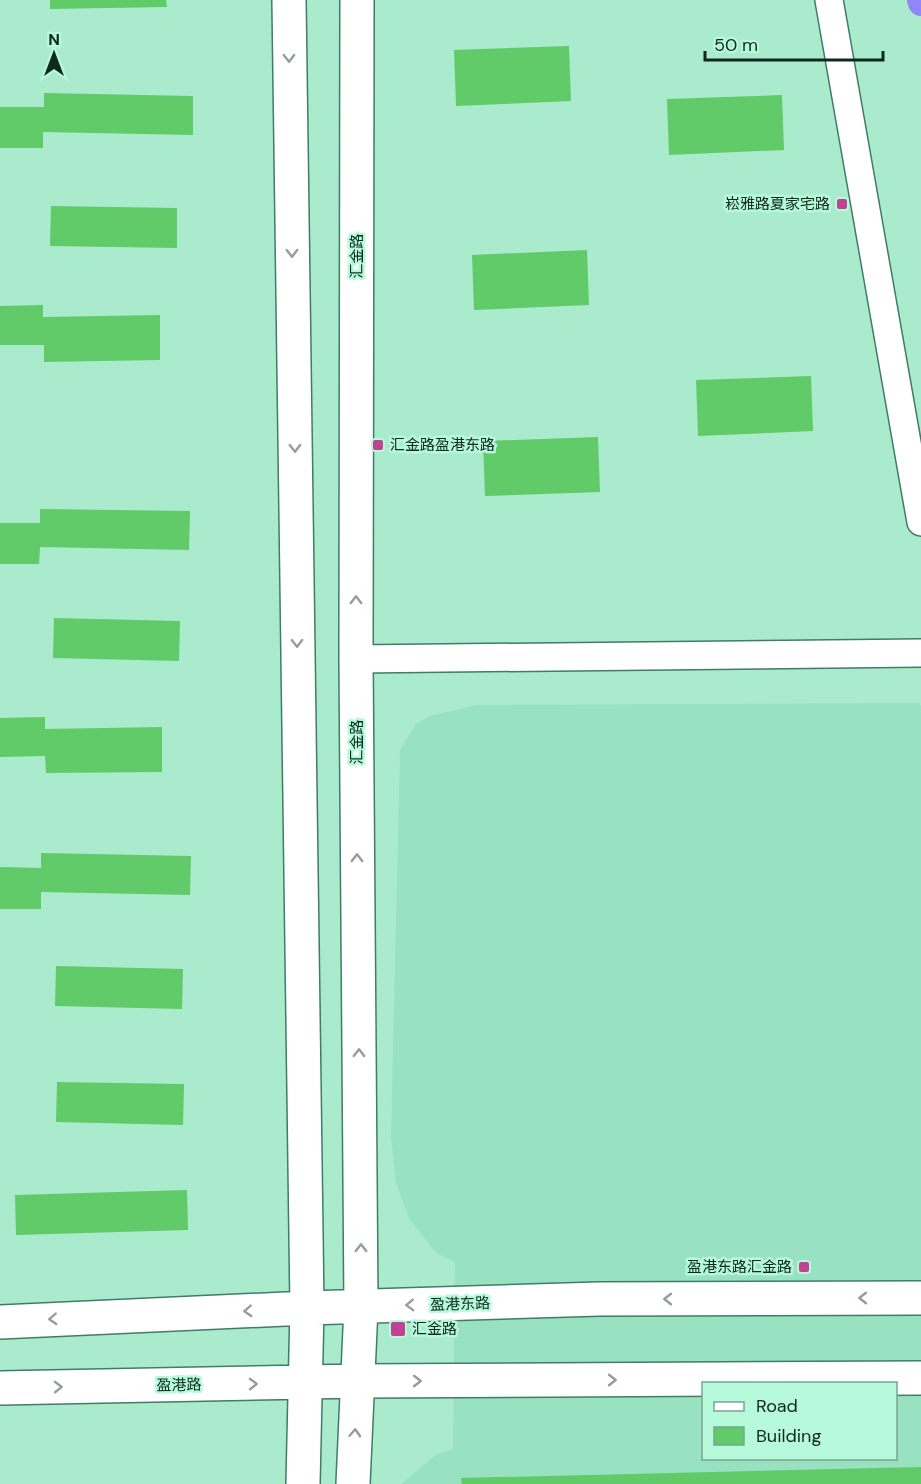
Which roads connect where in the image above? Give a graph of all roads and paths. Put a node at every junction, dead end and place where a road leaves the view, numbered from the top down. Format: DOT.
graph roads {
  1 [pos="289,0"];
  2 [pos="357,0"];
  3 [pos="829,0"];
  4 [pos="921,522"];
  5 [pos="921,653"];
  6 [pos="356,659"];
  7 [pos="921,1298"];
  8 [pos="361,1306"];
  9 [pos="307,1308"];
  10 [pos="0,1322"];
  11 [pos="921,1378"];
  12 [pos="358,1381"];
  13 [pos="306,1384"];
  14 [pos="0,1388"];
  15 [pos="303,1484"];
  16 [pos="353,1484"];
  1 -- 9 [label="main road, one-way"];
  6 -- 2 [label="main road, 汇金路, one-way"];
  3 -- 4 [label="street"];
  5 -- 6 [label="street"];
  8 -- 6 [label="main road, 汇金路, one-way"];
  7 -- 8 [label="main road, 盈港东路, one-way"];
  8 -- 9 [label="main road, 盈港东路"];
  8 -- 12 [label="main road, 汇金路"];
  9 -- 10 [label="main road, 盈港东路, one-way"];
  9 -- 13 [label="main road"];
  12 -- 11 [label="main road, one-way"];
  12 -- 13 [label="main road, 盈港路"];
  16 -- 12 [label="main road, 汇金路, one-way"];
  14 -- 13 [label="main road, 盈港路, one-way"];
  13 -- 15 [label="main road"];
}
